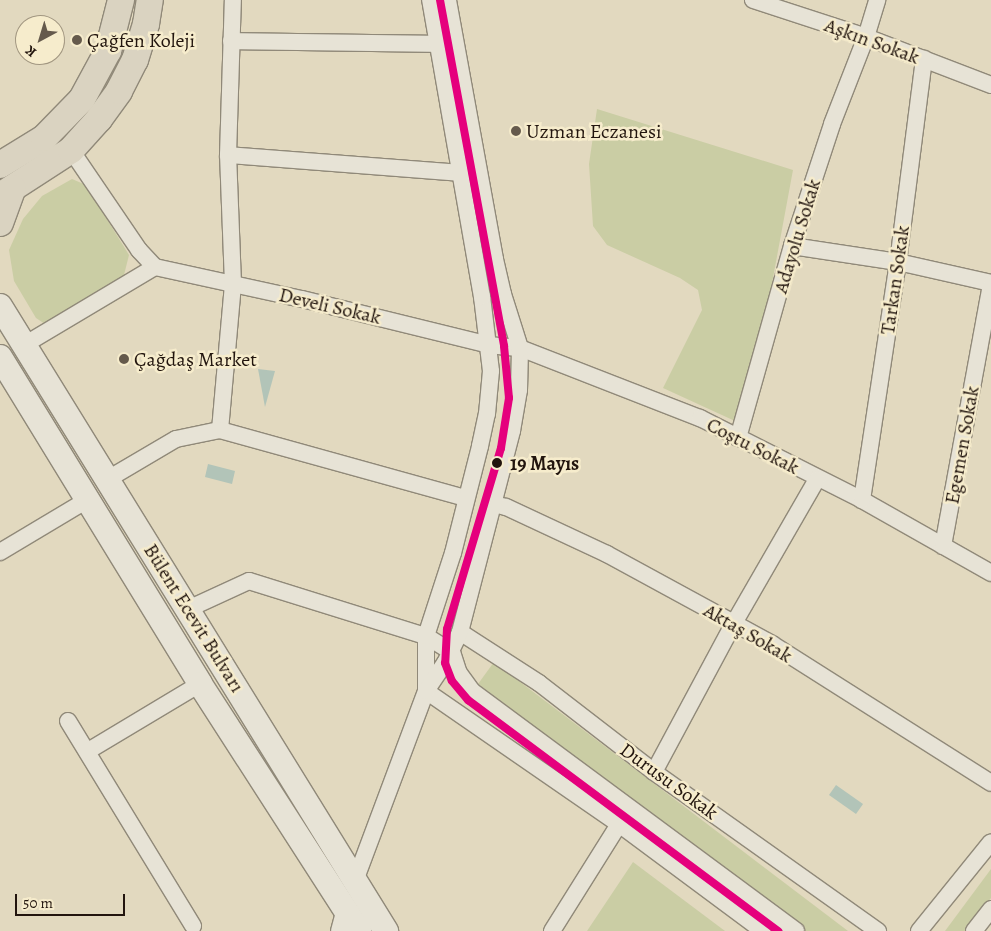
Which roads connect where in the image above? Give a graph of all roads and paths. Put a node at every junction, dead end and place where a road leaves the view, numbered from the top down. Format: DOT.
graph roads {
  1 [pos="121,0"];
  2 [pos="150,0"];
  3 [pos="232,0"];
  4 [pos="430,0"];
  5 [pos="448,0"];
  6 [pos="753,0"];
  7 [pos="876,0"];
  8 [pos="866,37"];
  9 [pos="231,41"];
  10 [pos="438,44"];
  11 [pos="924,59"];
  12 [pos="991,85"];
  13 [pos="71,150"];
  14 [pos="228,155"];
  15 [pos="0,165"];
  16 [pos="460,173"];
  17 [pos="6,192"];
  18 [pos="0,223"];
  19 [pos="792,246"];
  20 [pos="898,262"];
  21 [pos="156,267"];
  22 [pos="233,284"];
  23 [pos="991,284"];
  24 [pos="0,306"];
  25 [pos="24,345"];
  26 [pos="497,346"];
  27 [pos="520,348"];
  28 [pos="2,364"];
  29 [pos="220,430"];
  30 [pos="738,438"];
  31 [pos="108,479"];
  32 [pos="817,479"];
  33 [pos="466,498"];
  34 [pos="87,500"];
  35 [pos="862,500"];
  36 [pos="494,504"];
  37 [pos="943,546"];
  38 [pos="0,552"];
  39 [pos="991,573"];
  40 [pos="188,609"];
  41 [pos="734,623"];
  42 [pos="460,632"];
  43 [pos="426,636"];
  44 [pos="452,652"];
  45 [pos="200,684"];
  46 [pos="426,691"];
  47 [pos="68,721"];
  48 [pos="88,751"];
  49 [pos="654,772"];
  50 [pos="991,783"];
  51 [pos="619,824"];
  52 [pos="991,842"];
  53 [pos="355,881"];
  54 [pos="991,909"];
  55 [pos="342,920"];
  56 [pos="193,926"];
  57 [pos="358,931"];
  58 [pos="386,931"];
  59 [pos="552,931"];
  60 [pos="763,931"];
  61 [pos="796,931"];
  62 [pos="878,931"];
  63 [pos="919,931"];
  64 [pos="974,931"];
  1 -- 15 [label="main road"];
  2 -- 13 [label="main road"];
  3 -- 9 [label="street"];
  4 -- 10 [label="street"];
  5 -- 27 [label="street"];
  6 -- 8 [label="street, Aşkın Sokak"];
  7 -- 8 [label="street, Adayolu Sokak"];
  8 -- 11 [label="street, Aşkın Sokak"];
  8 -- 19 [label="street, Adayolu Sokak"];
  9 -- 10 [label="street"];
  9 -- 14 [label="street"];
  10 -- 16 [label="street"];
  11 -- 12 [label="street, Aşkın Sokak"];
  11 -- 20 [label="street, Tarkan Sokak"];
  13 -- 17 [label="main road"];
  13 -- 21 [label="street"];
  14 -- 16 [label="street"];
  14 -- 22 [label="street"];
  16 -- 26 [label="street"];
  17 -- 18 [label="main road"];
  19 -- 20 [label="street"];
  19 -- 30 [label="street, Adayolu Sokak"];
  20 -- 23 [label="street"];
  20 -- 35 [label="street, Tarkan Sokak"];
  21 -- 22 [label="street, Develi Sokak"];
  21 -- 25 [label="street"];
  22 -- 26 [label="street, Develi Sokak"];
  22 -- 29 [label="street"];
  23 -- 37 [label="street, Egemen Sokak"];
  24 -- 25 [label="main road, Bülent Ecevit Bulvarı"];
  25 -- 31 [label="main road, Bülent Ecevit Bulvarı"];
  26 -- 27 [label="street, Coştu Sokak"];
  26 -- 33 [label="street"];
  27 -- 30 [label="street, Coştu Sokak"];
  27 -- 36 [label="street"];
  28 -- 34 [label="main road, Bülent Ecevit Bulvarı"];
  29 -- 31 [label="street"];
  29 -- 33 [label="street"];
  30 -- 32 [label="street, Coştu Sokak"];
  31 -- 40 [label="main road, Bülent Ecevit Bulvarı"];
  32 -- 35 [label="street, Coştu Sokak"];
  32 -- 41 [label="street"];
  33 -- 43 [label="street"];
  34 -- 38 [label="street"];
  34 -- 45 [label="main road, Bülent Ecevit Bulvarı"];
  35 -- 37 [label="street, Coştu Sokak"];
  36 -- 41 [label="street, Aktaş Sokak"];
  36 -- 42 [label="street"];
  37 -- 39 [label="street, Coştu Sokak"];
  40 -- 43 [label="street"];
  40 -- 53 [label="main road, Bülent Ecevit Bulvarı"];
  41 -- 49 [label="street"];
  41 -- 50 [label="street, Aktaş Sokak"];
  42 -- 44 [label="street"];
  42 -- 49 [label="street, Durusu Sokak"];
  43 -- 44 [label="street"];
  43 -- 46 [label="street"];
  44 -- 46 [label="street"];
  44 -- 61 [label="street"];
  45 -- 48 [label="street"];
  45 -- 55 [label="main road, Bülent Ecevit Bulvarı"];
  46 -- 51 [label="street"];
  46 -- 53 [label="street"];
  47 -- 48 [label="street"];
  48 -- 56 [label="street"];
  49 -- 62 [label="street, Durusu Sokak"];
  51 -- 59 [label="street"];
  51 -- 60 [label="street"];
  52 -- 63 [label="street"];
  53 -- 58 [label="main road, Bülent Ecevit Bulvarı"];
  54 -- 64 [label="street"];
  55 -- 57 [label="main road, Bülent Ecevit Bulvarı"];
}
